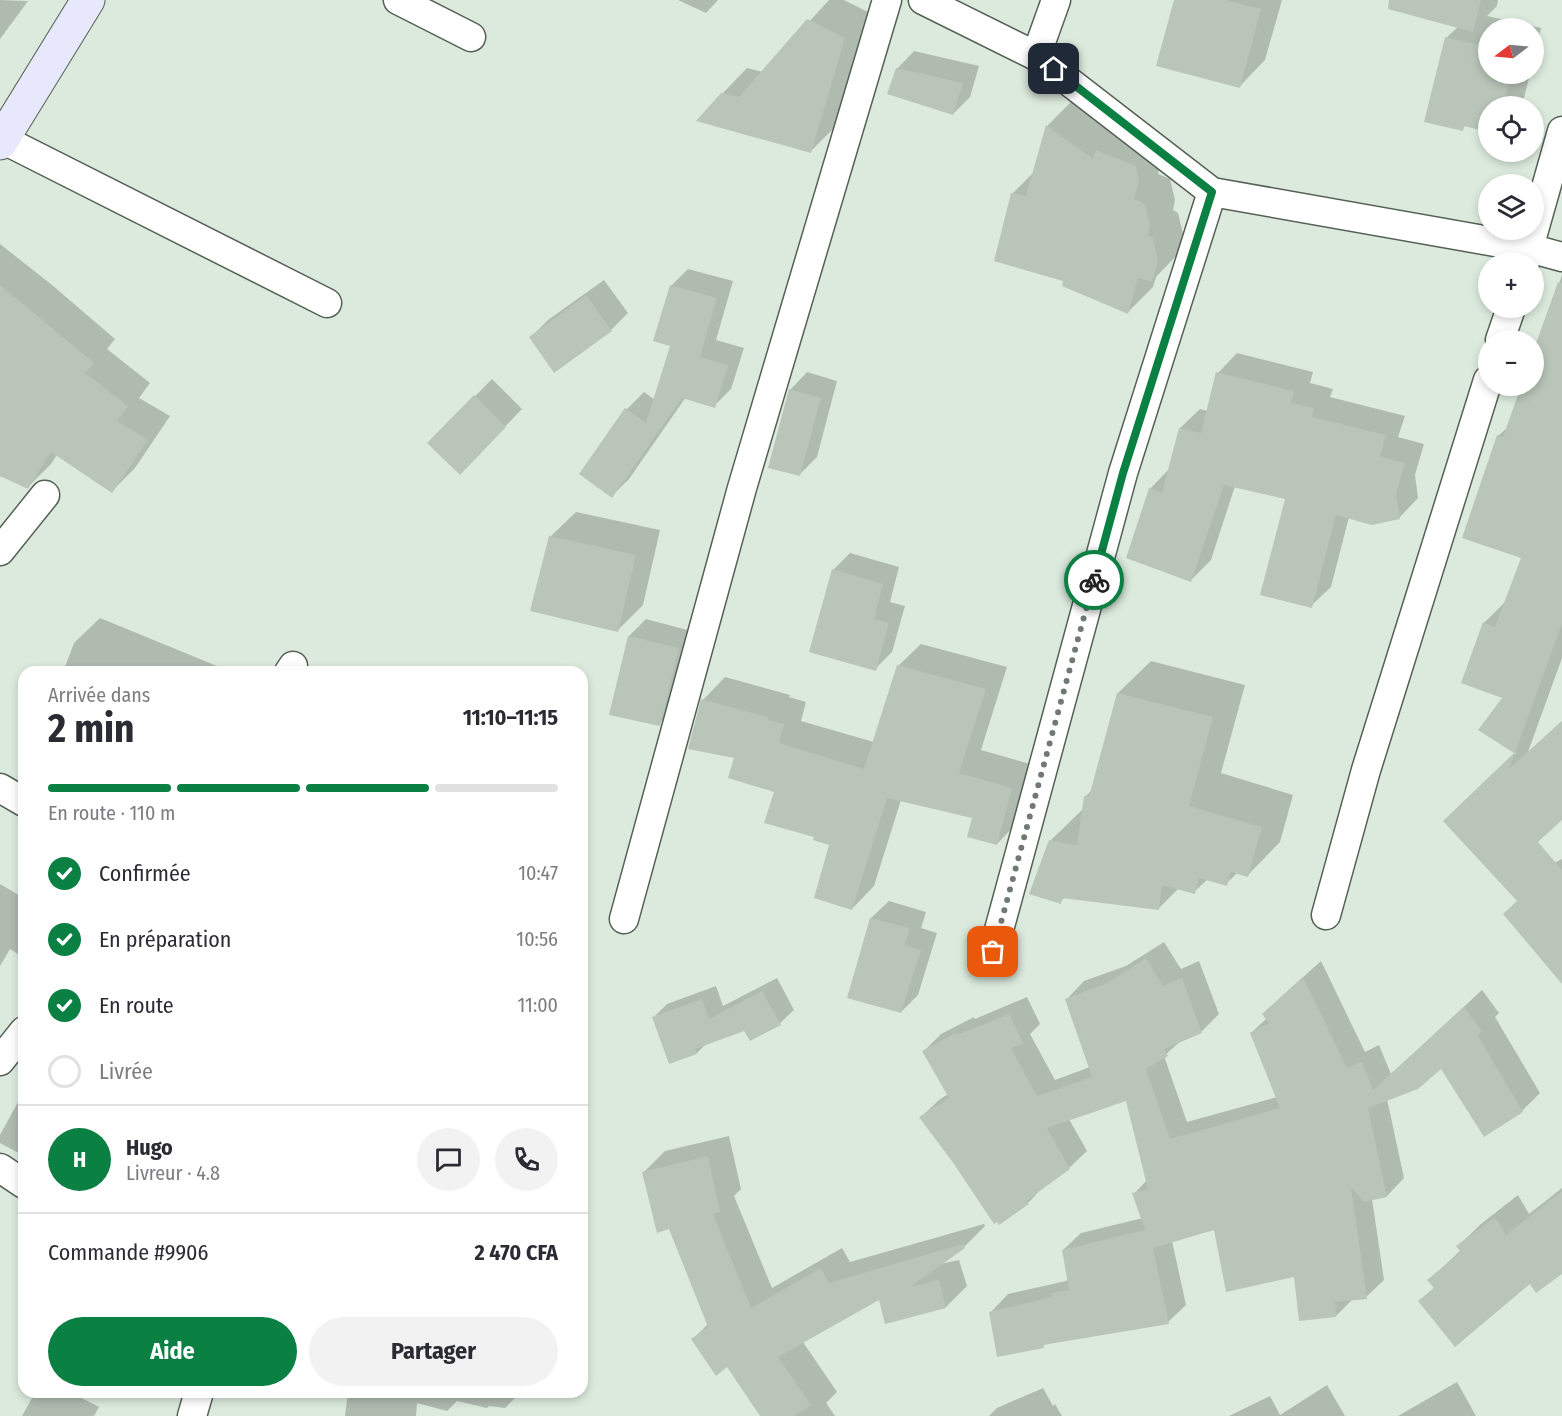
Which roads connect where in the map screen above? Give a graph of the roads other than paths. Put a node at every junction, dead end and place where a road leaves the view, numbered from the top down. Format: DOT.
graph roads {
  1 [pos="88,0"];
  2 [pos="398,0"];
  3 [pos="887,0"];
  4 [pos="923,0"];
  5 [pos="1056,0"];
  6 [pos="471,37"];
  7 [pos="1036,56"];
  8 [pos="1562,131"];
  9 [pos="1,141"];
  10 [pos="1212,192"];
  11 [pos="1512,252"];
  12 [pos="1528,252"];
  13 [pos="1544,255"];
  14 [pos="1562,256"];
  15 [pos="327,303"];
  16 [pos="1483,396"];
  17 [pos="45,495"];
  18 [pos="0,551"];
  19 [pos="0,788"];
  20 [pos="18,798"];
  21 [pos="1326,915"];
  22 [pos="624,919"];
  23 [pos="993,952"];
  24 [pos="18,1038"];
  25 [pos="0,1061"];
  26 [pos="0,1168"];
  27 [pos="18,1180"];
  28 [pos="196,1398"];
  29 [pos="192,1416"];
  1 -- 9 [label="main road"];
  2 -- 6 [label="street"];
  3 -- 22 [label="street"];
  4 -- 7 [label="street"];
  5 -- 7 [label="street"];
  7 -- 10 [label="street"];
  8 -- 12 [label="street"];
  9 -- 15 [label="street"];
  10 -- 11 [label="street"];
  10 -- 23 [label="street"];
  13 -- 14 [label="street"];
  16 -- 21 [label="street"];
  17 -- 18 [label="street"];
  19 -- 20 [label="street"];
  24 -- 25 [label="street"];
  26 -- 27 [label="street"];
  28 -- 29 [label="street"];
}
